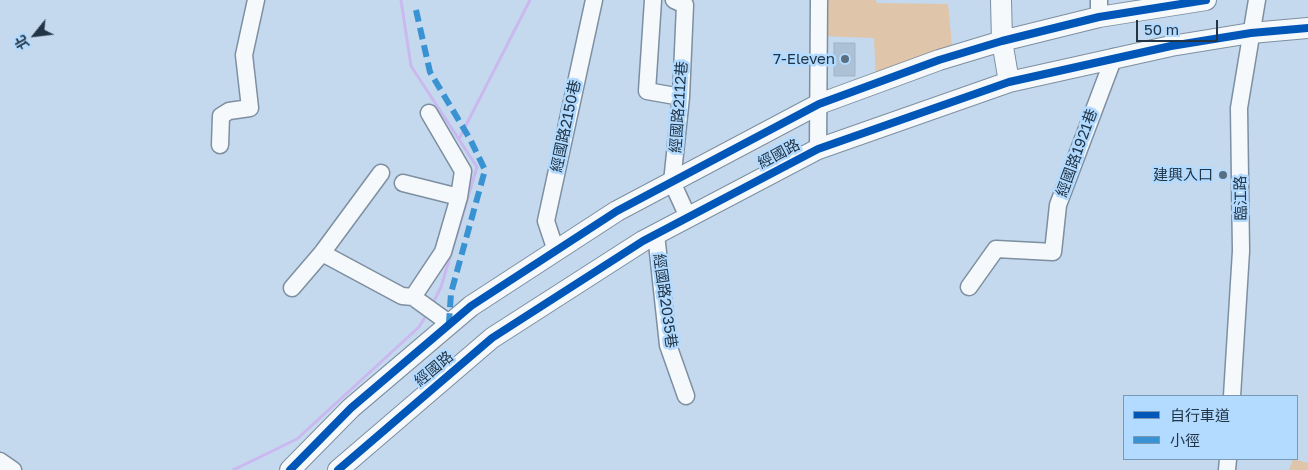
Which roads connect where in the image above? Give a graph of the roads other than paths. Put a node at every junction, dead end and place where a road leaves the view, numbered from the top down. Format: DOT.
graph roads {
  1 [pos="256,0"];
  2 [pos="594,0"];
  3 [pos="653,0"];
  4 [pos="674,0"];
  5 [pos="819,0"];
  6 [pos="1001,0"];
  7 [pos="1206,0"];
  8 [pos="1257,0"];
  9 [pos="1099,9"];
  10 [pos="1308,28"];
  11 [pos="1251,33"];
  12 [pos="1002,41"];
  13 [pos="1114,57"];
  14 [pos="1009,82"];
  15 [pos="681,97"];
  16 [pos="819,104"];
  17 [pos="429,113"];
  18 [pos="220,145"];
  19 [pos="818,149"];
  20 [pos="381,173"];
  21 [pos="672,182"];
  22 [pos="403,183"];
  23 [pos="459,197"];
  24 [pos="688,217"];
  25 [pos="656,234"];
  26 [pos="556,251"];
  27 [pos="322,253"];
  28 [pos="969,287"];
  29 [pos="292,288"];
  30 [pos="413,297"];
  31 [pos="449,323"];
  32 [pos="1232,395"];
  33 [pos="686,396"];
  34 [pos="0,461"];
  35 [pos="294,469"];
  36 [pos="13,470"];
  37 [pos="338,470"];
  1 -- 18 [label="street"];
  2 -- 26 [label="street, 經國路2150巷"];
  3 -- 15 [label="street"];
  4 -- 15 [label="street, 經國路2112巷"];
  5 -- 16 [label="street"];
  6 -- 12 [label="main road"];
  7 -- 9 [label="main road, 經國路"];
  8 -- 11 [label="street, 臨江路"];
  9 -- 12 [label="main road, 經國路"];
  10 -- 11 [label="main road, 經國路"];
  11 -- 13 [label="main road, 經國路"];
  11 -- 32 [label="street, 臨江路"];
  12 -- 14 [label="main road"];
  12 -- 16 [label="main road, 經國路"];
  13 -- 14 [label="main road, 經國路"];
  13 -- 28 [label="street, 經國路1921巷"];
  14 -- 19 [label="main road, 經國路"];
  15 -- 21 [label="street, 經國路2112巷"];
  16 -- 19 [label="street"];
  16 -- 21 [label="main road, 經國路"];
  17 -- 23 [label="street"];
  19 -- 24 [label="main road, 經國路"];
  20 -- 27 [label="street"];
  21 -- 24 [label="street"];
  21 -- 26 [label="main road, 經國路"];
  22 -- 23 [label="street"];
  23 -- 30 [label="street"];
  24 -- 25 [label="main road, 經國路"];
  25 -- 33 [label="street, 經國路2035巷"];
  25 -- 37 [label="main road, 經國路"];
  26 -- 31 [label="main road, 經國路"];
  27 -- 29 [label="street"];
  27 -- 30 [label="street"];
  30 -- 31 [label="street"];
  31 -- 35 [label="main road, 經國路"];
  34 -- 36 [label="street"];
}
